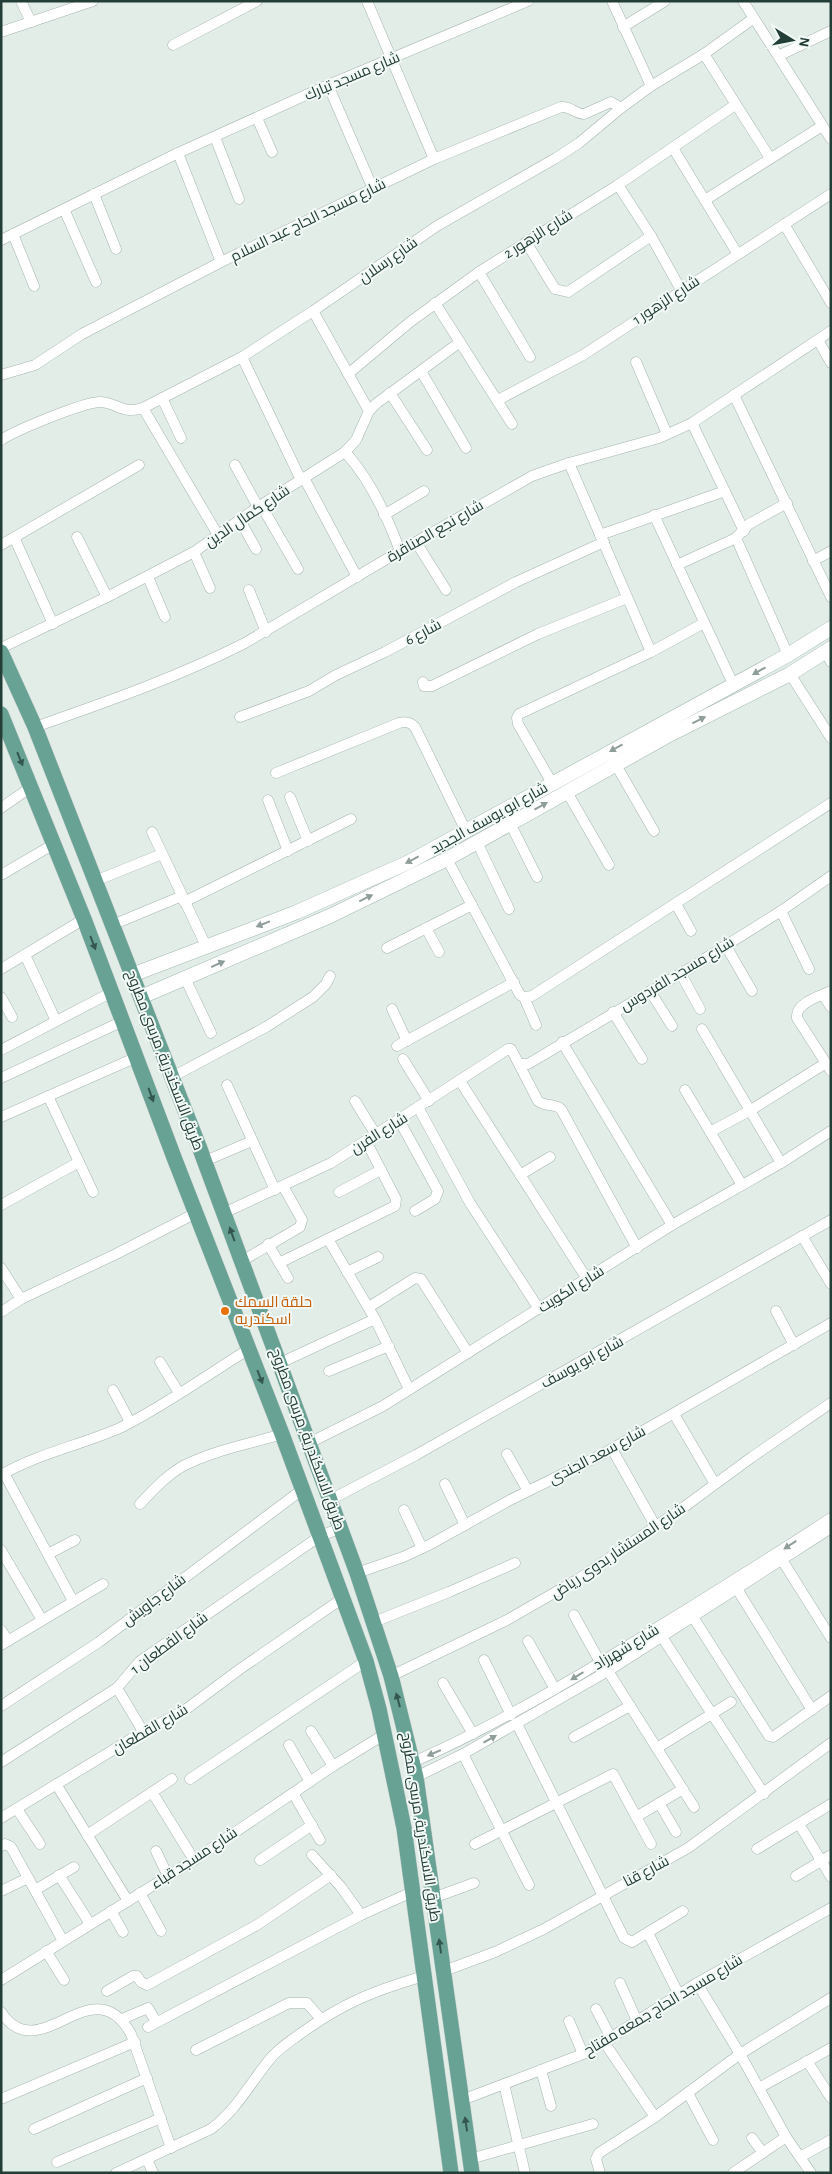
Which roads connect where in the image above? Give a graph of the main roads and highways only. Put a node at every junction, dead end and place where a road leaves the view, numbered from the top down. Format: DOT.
graph roads {
  1 [pos="1,650"];
  2 [pos="1,714"];
  3 [pos="5,732"];
  4 [pos="60,788"];
  5 [pos="33,792"];
  6 [pos="202,1155"];
  7 [pos="175,1160"];
  8 [pos="471,2166"];
  9 [pos="448,2172"];
  1 -- 4 [label="main road, طريق الاسكندرية, مرسى مطروح"];
  2 -- 3 [label="main road, طريق الاسكندرية, مرسى مطروح"];
  3 -- 5 [label="main road, طريق الاسكندرية, مرسى مطروح, one-way"];
  4 -- 5 [label="main road"];
  4 -- 6 [label="main road, طريق الاسكندرية, مرسى مطروح"];
  5 -- 7 [label="main road, طريق الاسكندرية, مرسى مطروح, one-way"];
  6 -- 7 [label="main road"];
  8 -- 6 [label="main road, طريق الاسكندرية, مرسى مطروح, one-way"];
  7 -- 9 [label="main road, طريق الاسكندرية, مرسى مطروح, one-way"];
}
